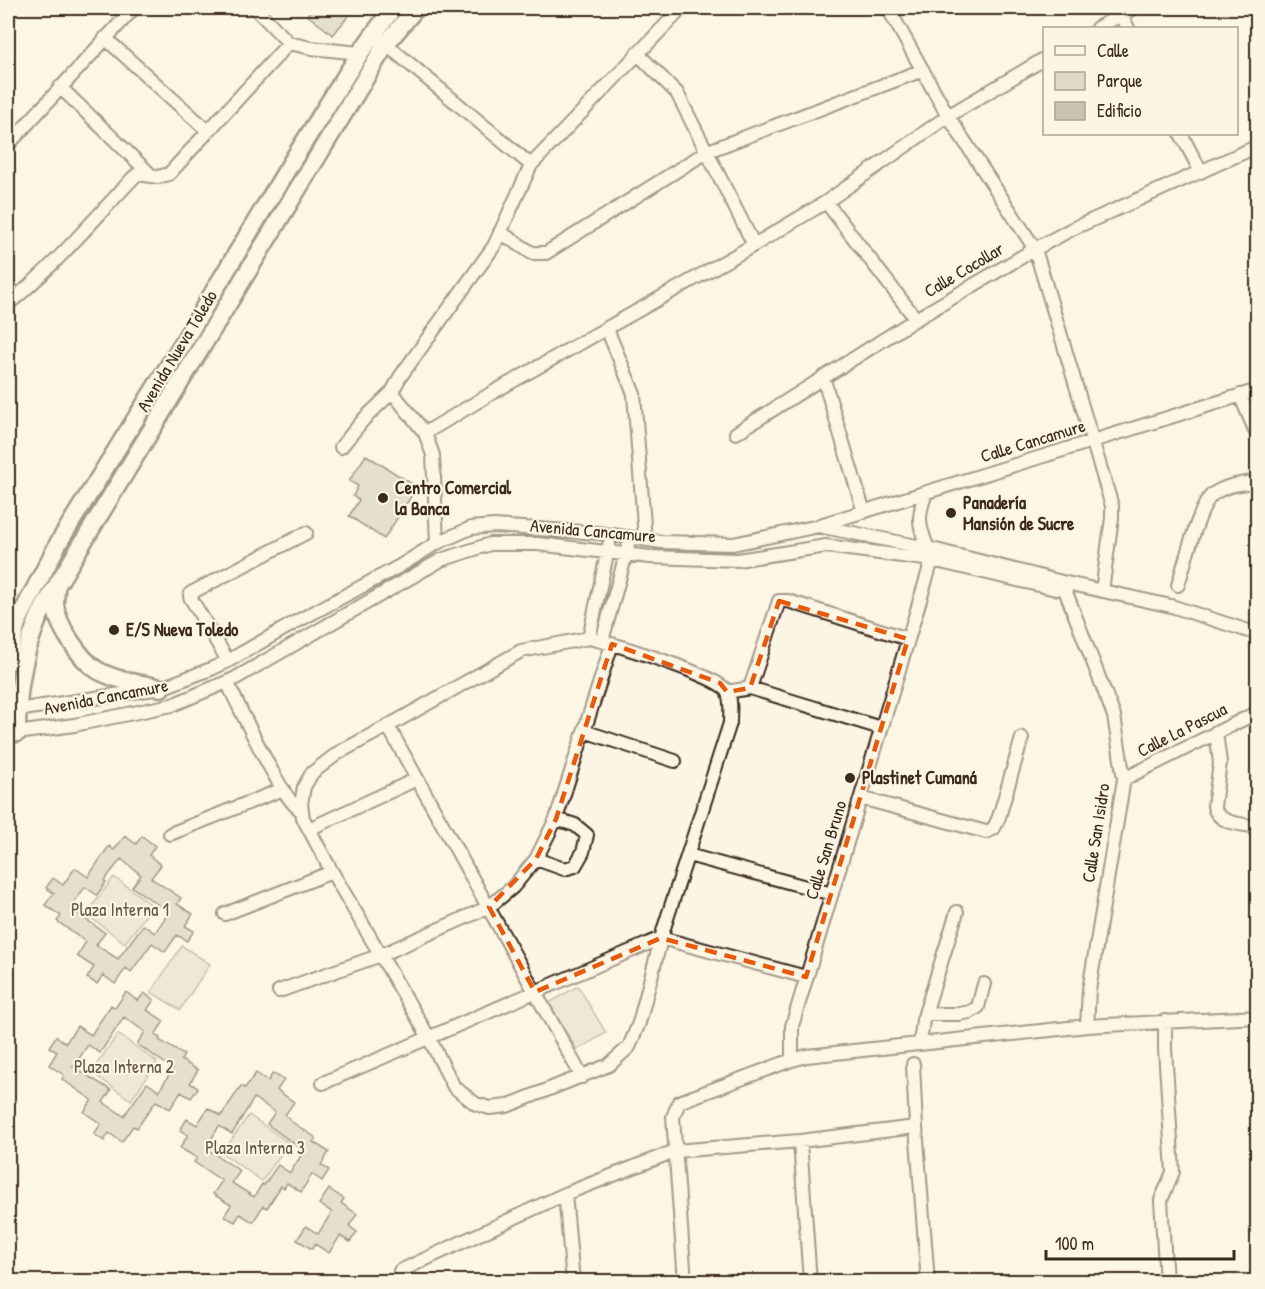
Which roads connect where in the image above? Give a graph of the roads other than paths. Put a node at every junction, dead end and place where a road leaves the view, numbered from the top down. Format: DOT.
graph roads {
  1 [pos="134,8"];
  2 [pos="255,8"];
  3 [pos="393,8"];
  4 [pos="416,8"];
  5 [pos="682,8"];
  6 [pos="888,8"];
  7 [pos="1134,8"];
  8 [pos="1119,11"];
  9 [pos="1098,27"];
  10 [pos="1127,27"];
  11 [pos="105,38"];
  12 [pos="379,39"];
  13 [pos="289,43"];
  14 [pos="360,53"];
  15 [pos="637,53"];
  16 [pos="1043,60"];
  17 [pos="923,70"];
  18 [pos="60,87"];
  19 [pos="948,116"];
  20 [pos="208,131"];
  21 [pos="1182,135"];
  22 [pos="8,145"];
  23 [pos="1257,146"];
  24 [pos="708,150"];
  25 [pos="531,165"];
  26 [pos="1201,172"];
  27 [pos="151,176"];
  28 [pos="826,202"];
  29 [pos="500,232"];
  30 [pos="754,245"];
  31 [pos="1035,249"];
  32 [pos="8,304"];
  33 [pos="916,320"];
  34 [pos="607,329"];
  35 [pos="823,377"];
  36 [pos="1257,390"];
  37 [pos="392,392"];
  38 [pos="1240,395"];
  39 [pos="425,433"];
  40 [pos="736,433"];
  41 [pos="1257,437"];
  42 [pos="1091,442"];
  43 [pos="341,447"];
  44 [pos="1257,482"];
  45 [pos="926,493"];
  46 [pos="864,512"];
  47 [pos="819,526"];
  48 [pos="306,533"];
  49 [pos="610,535"];
  50 [pos="629,537"];
  51 [pos="645,538"];
  52 [pos="437,543"];
  53 [pos="608,552"];
  54 [pos="930,554"];
  55 [pos="627,555"];
  56 [pos="601,581"];
  57 [pos="35,585"];
  58 [pos="57,585"];
  59 [pos="617,585"];
  60 [pos="1178,585"];
  61 [pos="1063,587"];
  62 [pos="1102,591"];
  63 [pos="8,614"];
  64 [pos="1257,634"];
  65 [pos="589,638"];
  66 [pos="908,639"];
  67 [pos="607,643"];
  68 [pos="228,661"];
  69 [pos="8,662"];
  70 [pos="227,682"];
  71 [pos="161,688"];
  72 [pos="750,688"];
  73 [pos="727,692"];
  74 [pos="12,711"];
  75 [pos="1257,712"];
  76 [pos="388,726"];
  77 [pos="881,728"];
  78 [pos="584,731"];
  79 [pos="1216,732"];
  80 [pos="12,733"];
  81 [pos="1022,738"];
  82 [pos="675,760"];
  83 [pos="417,779"];
  84 [pos="1124,779"];
  85 [pos="283,789"];
  86 [pos="861,798"];
  87 [pos="301,810"];
  88 [pos="556,819"];
  89 [pos="1257,827"];
  90 [pos="309,829"];
  91 [pos="171,834"];
  92 [pos="688,855"];
  93 [pos="536,858"];
  94 [pos="332,872"];
  95 [pos="832,894"];
  96 [pos="489,907"];
  97 [pos="957,912"];
  98 [pos="225,914"];
  99 [pos="661,938"];
  100 [pos="381,955"];
  101 [pos="806,977"];
  102 [pos="984,984"];
  103 [pos="1089,990"];
  104 [pos="279,991"];
  105 [pos="535,992"];
  106 [pos="926,1014"];
  107 [pos="1257,1017"];
  108 [pos="1165,1021"];
  109 [pos="1104,1025"];
  110 [pos="1087,1026"];
  111 [pos="428,1036"];
  112 [pos="920,1044"];
  113 [pos="792,1060"];
  114 [pos="913,1064"];
  115 [pos="582,1077"];
  116 [pos="323,1083"];
  117 [pos="916,1127"];
  118 [pos="800,1141"];
  119 [pos="675,1151"];
  120 [pos="565,1194"];
  121 [pos="400,1271"];
  122 [pos="573,1281"];
  123 [pos="685,1281"];
  124 [pos="810,1281"];
  125 [pos="928,1281"];
  126 [pos="1166,1281"];
  1 -- 11 [label="street"];
  2 -- 13 [label="street"];
  3 -- 12 [label="main road, Avenida Nueva Toledo"];
  4 -- 12 [label="main road, Avenida Nueva Toledo"];
  5 -- 15 [label="street"];
  6 -- 17 [label="street"];
  7 -- 8 [label="street"];
  8 -- 9 [label="street"];
  8 -- 10 [label="street"];
  11 -- 18 [label="street"];
  11 -- 20 [label="street"];
  12 -- 14 [label="main road, Avenida Nueva Toledo"];
  12 -- 25 [label="street"];
  12 -- 58 [label="main road, Avenida Nueva Toledo"];
  13 -- 14 [label="street"];
  13 -- 20 [label="street"];
  14 -- 57 [label="main road, Avenida Nueva Toledo"];
  15 -- 24 [label="street"];
  15 -- 25 [label="street"];
  16 -- 19 [label="street"];
  17 -- 19 [label="street"];
  17 -- 24 [label="street"];
  18 -- 22 [label="street"];
  18 -- 27 [label="street"];
  19 -- 28 [label="street"];
  19 -- 31 [label="street"];
  20 -- 27 [label="street"];
  21 -- 26 [label="street"];
  23 -- 26 [label="street, Calle Cocollar"];
  24 -- 29 [label="street"];
  24 -- 30 [label="street"];
  25 -- 29 [label="street"];
  26 -- 31 [label="street, Calle Cocollar"];
  27 -- 32 [label="street"];
  28 -- 30 [label="street"];
  28 -- 33 [label="street"];
  29 -- 37 [label="street"];
  30 -- 34 [label="street"];
  31 -- 33 [label="street, Calle Cocollar"];
  31 -- 42 [label="street"];
  33 -- 35 [label="street, Calle Cocollar"];
  34 -- 39 [label="street"];
  34 -- 51 [label="street"];
  35 -- 40 [label="street, Calle Cocollar"];
  35 -- 46 [label="street"];
  36 -- 38 [label="street, Calle Cancamure"];
  37 -- 39 [label="street"];
  37 -- 43 [label="street"];
  38 -- 41 [label="street"];
  38 -- 42 [label="street, Calle Cancamure"];
  39 -- 52 [label="street"];
  42 -- 45 [label="street, Calle Cancamure"];
  42 -- 62 [label="street"];
  44 -- 60 [label="street"];
  45 -- 46 [label="street, Calle Cancamure"];
  45 -- 54 [label="street"];
  46 -- 47 [label="street, Calle Cancamure"];
  47 -- 51 [label="street, Avenida Cancamure"];
  47 -- 54 [label="street, Avenida Cancamure"];
  48 -- 68 [label="street"];
  49 -- 50 [label="street, Avenida Cancamure"];
  49 -- 52 [label="street, Avenida Cancamure"];
  49 -- 53 [label="street"];
  50 -- 51 [label="street, Avenida Cancamure"];
  50 -- 55 [label="street"];
  52 -- 68 [label="street, Avenida Cancamure"];
  53 -- 55 [label="street, Avenida Cancamure"];
  53 -- 56 [label="street"];
  53 -- 70 [label="street, Avenida Cancamure"];
  54 -- 55 [label="street, Avenida Cancamure"];
  54 -- 61 [label="street, Avenida Cancamure"];
  54 -- 66 [label="street, Calle San Bruno"];
  55 -- 59 [label="street"];
  56 -- 59 [label="street"];
  56 -- 65 [label="street"];
  57 -- 63 [label="main road"];
  57 -- 69 [label="main road, Avenida Nueva Toledo"];
  58 -- 71 [label="main road"];
  58 -- 74 [label="main road, Avenida Nueva Toledo"];
  59 -- 67 [label="street"];
  61 -- 62 [label="street, Avenida Cancamure"];
  61 -- 84 [label="street, Calle San Isidro"];
  62 -- 64 [label="street, Avenida Cancamure"];
  65 -- 67 [label="street"];
  65 -- 76 [label="street"];
  66 -- 72 [label="street"];
  66 -- 77 [label="street, Calle San Bruno"];
  67 -- 73 [label="street"];
  67 -- 78 [label="street"];
  68 -- 71 [label="street, Avenida Cancamure"];
  70 -- 80 [label="street, Avenida Cancamure"];
  70 -- 85 [label="street"];
  71 -- 74 [label="street, Avenida Cancamure"];
  72 -- 73 [label="street"];
  72 -- 77 [label="street"];
  73 -- 92 [label="street"];
  74 -- 80 [label="main road, Avenida Nueva Toledo"];
  75 -- 79 [label="street, Calle La Pascua"];
  76 -- 83 [label="street"];
  76 -- 87 [label="street"];
  77 -- 86 [label="street, Calle San Bruno"];
  78 -- 82 [label="street"];
  78 -- 88 [label="street"];
  79 -- 84 [label="street, Calle La Pascua"];
  79 -- 89 [label="street"];
  81 -- 86 [label="street"];
  83 -- 90 [label="street"];
  83 -- 96 [label="street"];
  84 -- 103 [label="street, Calle San Isidro"];
  85 -- 87 [label="street"];
  85 -- 91 [label="street"];
  86 -- 95 [label="street, Calle San Bruno"];
  87 -- 90 [label="street"];
  88 -- 93 [label="street"];
  88 -- 93 [label="street"];
  90 -- 94 [label="street"];
  92 -- 95 [label="street"];
  92 -- 99 [label="street"];
  93 -- 96 [label="street"];
  94 -- 98 [label="street"];
  94 -- 100 [label="street"];
  95 -- 101 [label="street, Calle San Bruno"];
  96 -- 100 [label="street"];
  96 -- 105 [label="street"];
  97 -- 106 [label="street"];
  99 -- 101 [label="street"];
  99 -- 105 [label="street"];
  99 -- 115 [label="street"];
  100 -- 104 [label="street"];
  100 -- 111 [label="street"];
  101 -- 113 [label="street, Calle San Bruno"];
  102 -- 106 [label="street"];
  103 -- 109 [label="street"];
  103 -- 110 [label="street, Calle San Isidro"];
  105 -- 111 [label="street"];
  105 -- 115 [label="street"];
  106 -- 112 [label="street"];
  107 -- 108 [label="street"];
  108 -- 109 [label="street"];
  108 -- 126 [label="street"];
  109 -- 110 [label="street"];
  110 -- 112 [label="street"];
  111 -- 115 [label="street"];
  111 -- 116 [label="street"];
  112 -- 113 [label="street"];
  113 -- 119 [label="street"];
  114 -- 117 [label="street"];
  117 -- 118 [label="street"];
  117 -- 125 [label="street"];
  118 -- 119 [label="street"];
  118 -- 124 [label="street"];
  119 -- 120 [label="street"];
  119 -- 123 [label="street"];
  120 -- 121 [label="street"];
  120 -- 122 [label="street"];
}
